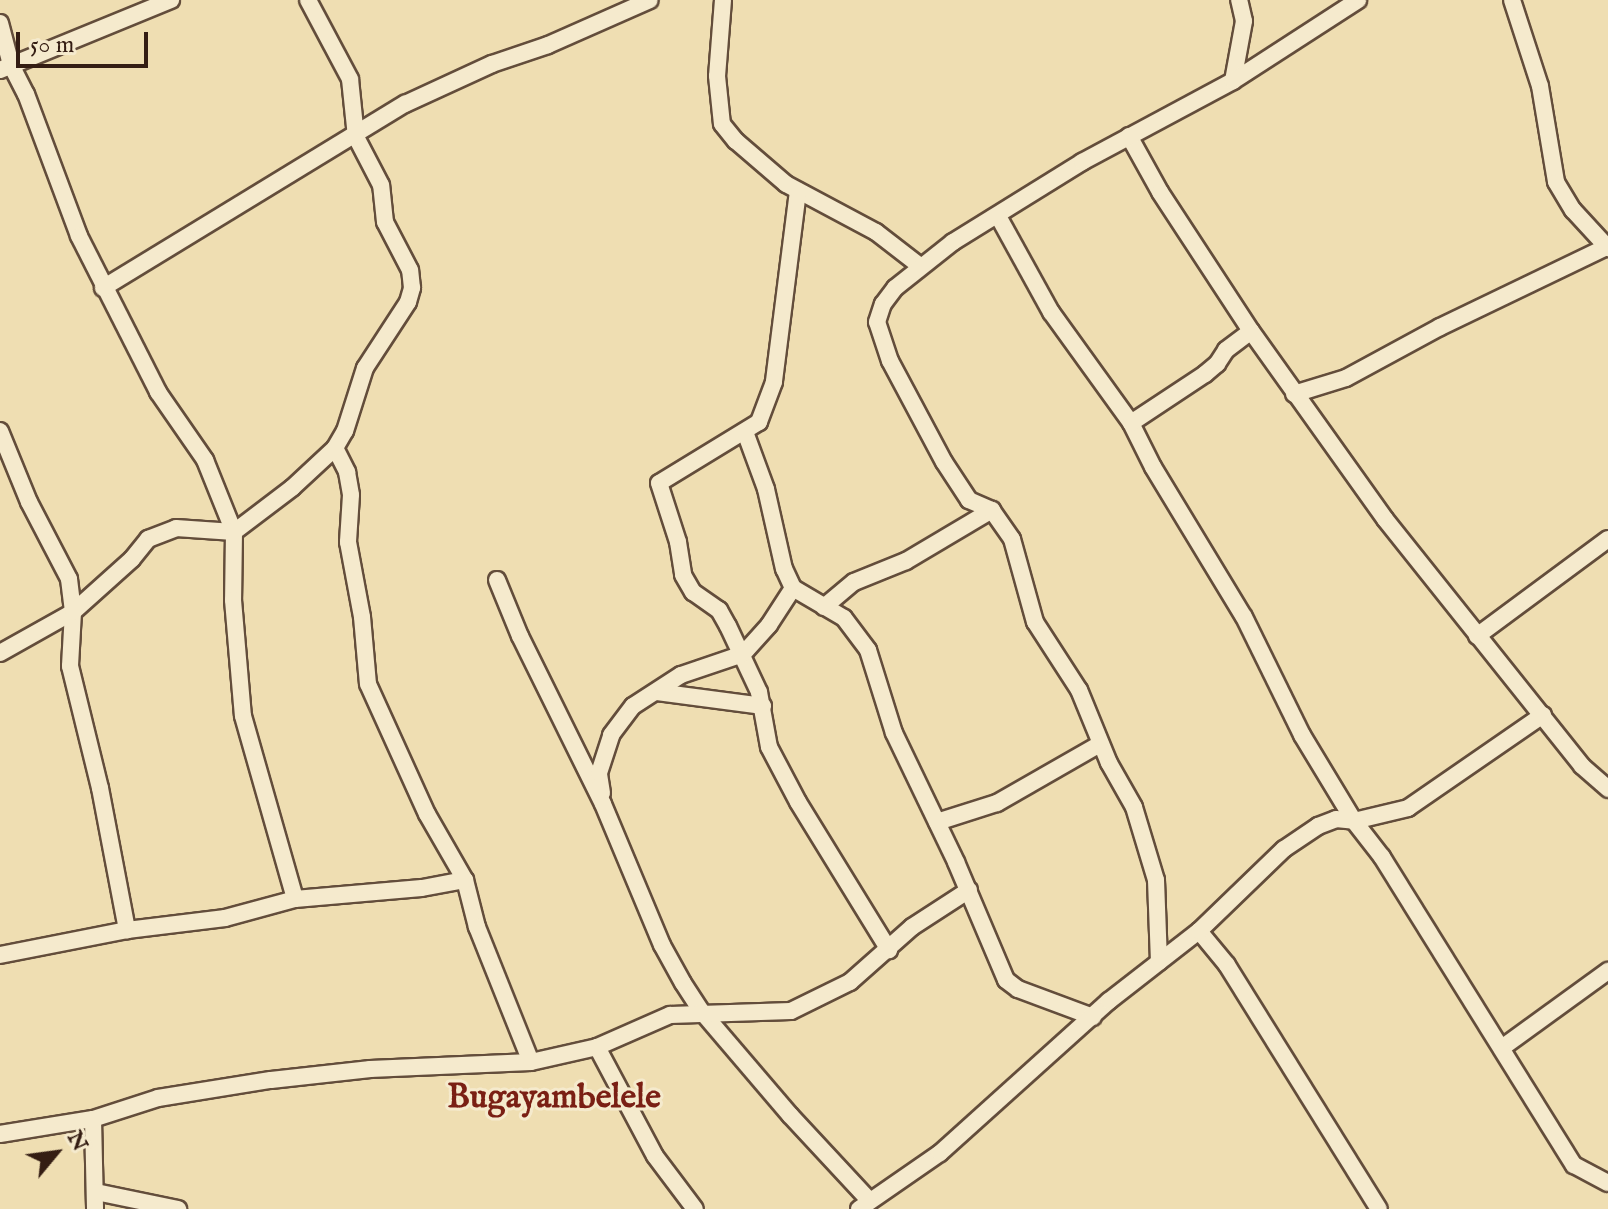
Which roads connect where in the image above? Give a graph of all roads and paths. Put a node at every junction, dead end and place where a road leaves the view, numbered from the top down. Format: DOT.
graph roads {
  1 [pos="171,0"];
  2 [pos="308,0"];
  3 [pos="650,0"];
  4 [pos="723,0"];
  5 [pos="1239,0"];
  6 [pos="1358,0"];
  7 [pos="1512,0"];
  8 [pos="611,7"];
  9 [pos="0,23"];
  10 [pos="6,67"];
  11 [pos="1233,81"];
  12 [pos="1129,136"];
  13 [pos="356,137"];
  14 [pos="798,191"];
  15 [pos="998,216"];
  16 [pos="1608,247"];
  17 [pos="920,266"];
  18 [pos="103,288"];
  19 [pos="1251,331"];
  20 [pos="1294,394"];
  21 [pos="1131,423"];
  22 [pos="0,431"];
  23 [pos="745,432"];
  24 [pos="335,448"];
  25 [pos="992,510"];
  26 [pos="234,532"];
  27 [pos="1608,539"];
  28 [pos="497,580"];
  29 [pos="793,588"];
  30 [pos="824,607"];
  31 [pos="73,612"];
  32 [pos="1477,636"];
  33 [pos="0,653"];
  34 [pos="743,654"];
  35 [pos="657,692"];
  36 [pos="763,706"];
  37 [pos="1543,715"];
  38 [pos="1100,744"];
  39 [pos="1608,789"];
  40 [pos="603,804"];
  41 [pos="1354,821"];
  42 [pos="937,822"];
  43 [pos="465,880"];
  44 [pos="969,890"];
  45 [pos="295,899"];
  46 [pos="127,930"];
  47 [pos="1199,931"];
  48 [pos="889,950"];
  49 [pos="0,955"];
  50 [pos="1159,962"];
  51 [pos="1608,971"];
  52 [pos="702,1012"];
  53 [pos="1093,1017"];
  54 [pos="597,1047"];
  55 [pos="1503,1047"];
  56 [pos="531,1062"];
  57 [pos="93,1119"];
  58 [pos="0,1134"];
  59 [pos="1608,1183"];
  60 [pos="96,1201"];
  61 [pos="865,1205"];
  62 [pos="178,1209"];
  63 [pos="695,1209"];
  64 [pos="1379,1209"];
  1 -- 10 [label="street"];
  2 -- 13 [label="street"];
  3 -- 8 [label="street"];
  4 -- 14 [label="street"];
  5 -- 11 [label="street"];
  6 -- 11 [label="street"];
  7 -- 16 [label="street"];
  8 -- 13 [label="street"];
  9 -- 10 [label="street"];
  10 -- 18 [label="street"];
  11 -- 12 [label="street"];
  12 -- 15 [label="street"];
  12 -- 19 [label="street"];
  13 -- 18 [label="street"];
  13 -- 24 [label="street"];
  14 -- 17 [label="street"];
  14 -- 23 [label="street"];
  15 -- 17 [label="street"];
  15 -- 21 [label="street"];
  16 -- 20 [label="street"];
  17 -- 25 [label="street"];
  18 -- 26 [label="street"];
  19 -- 20 [label="street"];
  19 -- 21 [label="street"];
  20 -- 32 [label="street"];
  21 -- 41 [label="street"];
  22 -- 31 [label="street"];
  23 -- 29 [label="street"];
  23 -- 34 [label="street"];
  24 -- 26 [label="street"];
  24 -- 43 [label="street"];
  25 -- 30 [label="street"];
  25 -- 38 [label="street"];
  26 -- 31 [label="street"];
  26 -- 45 [label="street"];
  27 -- 32 [label="street"];
  28 -- 40 [label="street"];
  29 -- 30 [label="street"];
  29 -- 34 [label="street"];
  30 -- 42 [label="street"];
  31 -- 33 [label="street"];
  31 -- 46 [label="street"];
  32 -- 37 [label="street"];
  34 -- 35 [label="street"];
  34 -- 36 [label="street"];
  35 -- 36 [label="street"];
  35 -- 40 [label="street"];
  36 -- 48 [label="street"];
  37 -- 39 [label="street"];
  37 -- 41 [label="street"];
  38 -- 42 [label="street"];
  38 -- 50 [label="street"];
  40 -- 52 [label="street"];
  41 -- 47 [label="street"];
  41 -- 55 [label="street"];
  42 -- 44 [label="street"];
  43 -- 45 [label="street"];
  43 -- 56 [label="street"];
  44 -- 48 [label="street"];
  44 -- 53 [label="street"];
  45 -- 46 [label="street"];
  46 -- 49 [label="street"];
  47 -- 50 [label="street"];
  47 -- 64 [label="street"];
  48 -- 52 [label="street"];
  50 -- 53 [label="street"];
  51 -- 55 [label="street"];
  52 -- 54 [label="street"];
  52 -- 61 [label="street"];
  53 -- 61 [label="street"];
  54 -- 56 [label="street"];
  54 -- 63 [label="street"];
  55 -- 59 [label="street"];
  56 -- 57 [label="street"];
  57 -- 58 [label="street"];
  57 -- 60 [label="street"];
  60 -- 62 [label="street"];
}
